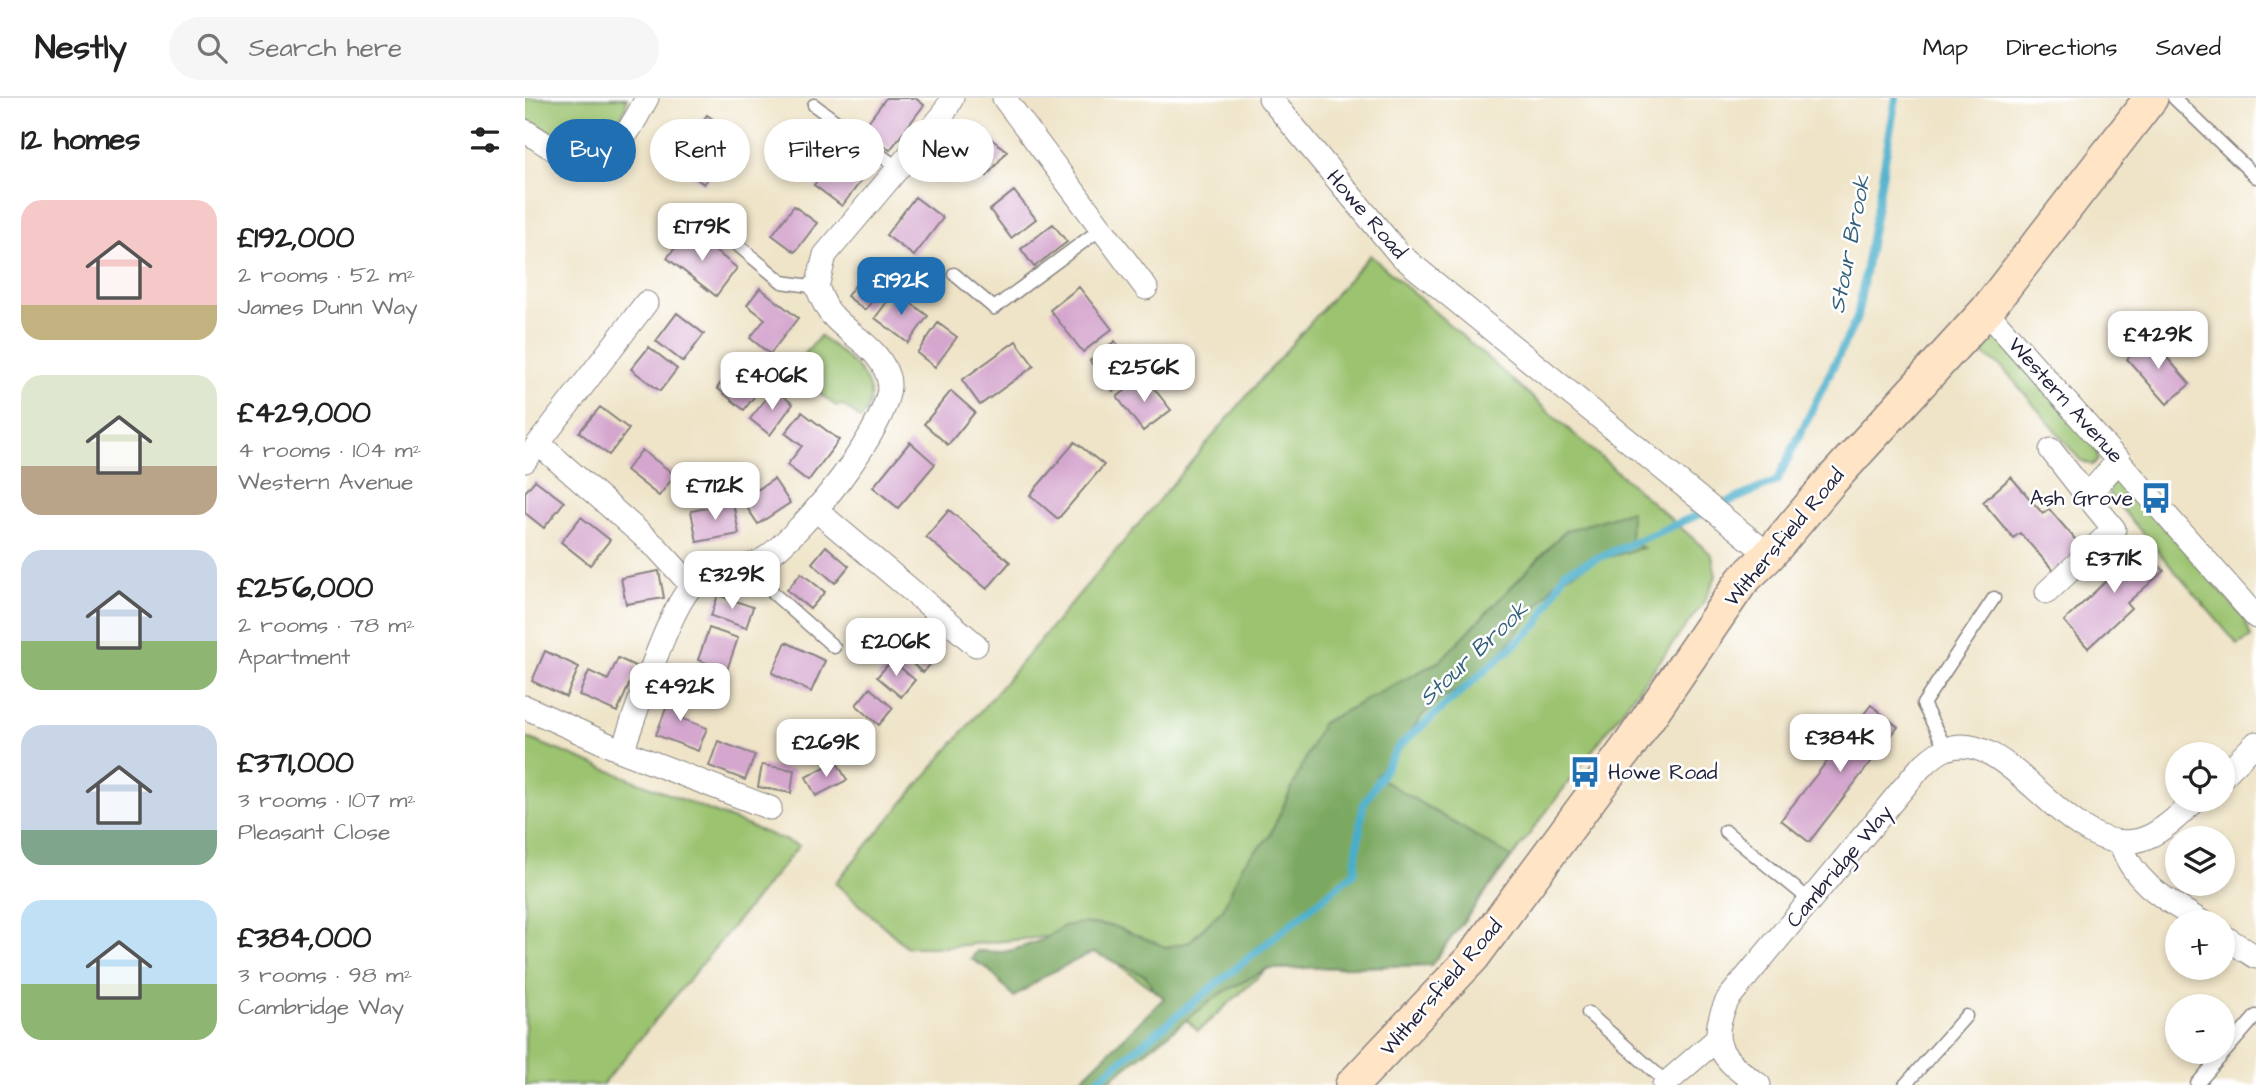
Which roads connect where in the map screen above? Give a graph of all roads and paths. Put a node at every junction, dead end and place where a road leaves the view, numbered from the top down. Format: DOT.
graph roads {
  1 [pos="647,98"];
  2 [pos="952,98"];
  3 [pos="1004,98"];
  4 [pos="1270,98"];
  5 [pos="2151,98"];
  6 [pos="2174,98"];
  7 [pos="814,105"];
  8 [pos="940,119"];
  9 [pos="525,131"];
  10 [pos="898,168"];
  11 [pos="2256,177"];
  12 [pos="716,227"];
  13 [pos="1102,228"];
  14 [pos="954,274"];
  15 [pos="817,287"];
  16 [pos="1146,288"];
  17 [pos="646,303"];
  18 [pos="1986,311"];
  19 [pos="2051,450"];
  20 [pos="532,452"];
  21 [pos="2119,460"];
  22 [pos="2087,496"];
  23 [pos="816,510"];
  24 [pos="1769,555"];
  25 [pos="756,564"];
  26 [pos="692,586"];
  27 [pos="2047,592"];
  28 [pos="1994,598"];
  29 [pos="2256,617"];
  30 [pos="976,645"];
  31 [pos="834,647"];
  32 [pos="525,708"];
  33 [pos="2256,743"];
  34 [pos="1946,749"];
  35 [pos="622,751"];
  36 [pos="2235,764"];
  37 [pos="770,808"];
  38 [pos="2181,812"];
  39 [pos="1725,831"];
  40 [pos="2121,843"];
  41 [pos="1811,901"];
  42 [pos="2185,910"];
  43 [pos="2235,944"];
  44 [pos="2256,957"];
  45 [pos="1588,1013"];
  46 [pos="1966,1016"];
  47 [pos="2256,1016"];
  48 [pos="1716,1040"];
  49 [pos="1665,1084"];
  50 [pos="2197,1084"];
  51 [pos="1352,1085"];
  52 [pos="1759,1085"];
  53 [pos="1905,1085"];
  1 -- 9 [label="street"];
  2 -- 8 [label="street"];
  3 -- 13 [label="street"];
  4 -- 24 [label="street, Howe Road"];
  5 -- 18 [label="street, Withersfield Road"];
  6 -- 11 [label="lane"];
  7 -- 10 [label="lane"];
  10 -- 15 [label="street"];
  12 -- 15 [label="lane"];
  13 -- 14 [label="lane"];
  13 -- 16 [label="street"];
  15 -- 23 [label="street"];
  17 -- 20 [label="street"];
  18 -- 21 [label="street, Western Avenue"];
  18 -- 24 [label="street, Withersfield Road"];
  19 -- 22 [label="street"];
  20 -- 26 [label="street"];
  21 -- 22 [label="street"];
  21 -- 29 [label="street, Western Avenue"];
  22 -- 27 [label="street"];
  23 -- 25 [label="street"];
  23 -- 30 [label="street"];
  24 -- 51 [label="street, Withersfield Road"];
  25 -- 26 [label="street"];
  25 -- 31 [label="lane"];
  26 -- 35 [label="street"];
  28 -- 34 [label="lane"];
  32 -- 35 [label="street"];
  33 -- 36 [label="street"];
  34 -- 40 [label="street"];
  34 -- 41 [label="street, Cambridge Way"];
  35 -- 37 [label="street"];
  38 -- 40 [label="street"];
  39 -- 41 [label="lane"];
  40 -- 42 [label="street"];
  41 -- 48 [label="street, Cambridge Way"];
  43 -- 44 [label="street"];
  45 -- 49 [label="lane"];
  46 -- 53 [label="lane"];
  47 -- 50 [label="lane"];
  48 -- 49 [label="street"];
  48 -- 52 [label="street"];
}
